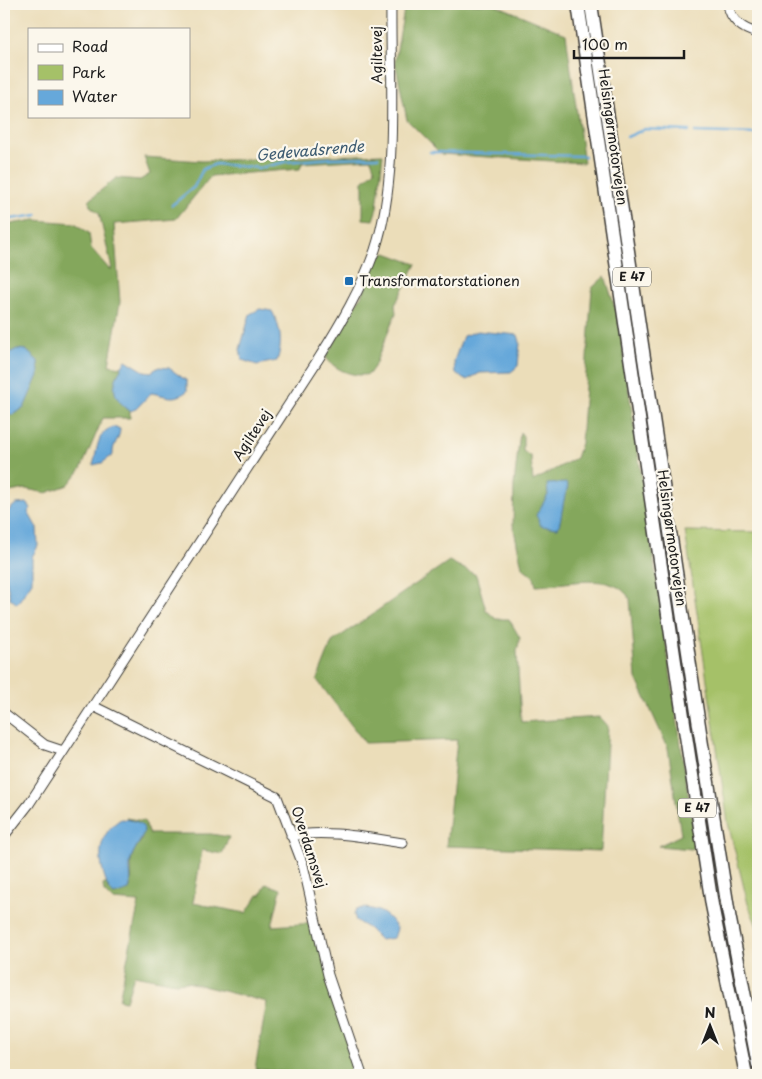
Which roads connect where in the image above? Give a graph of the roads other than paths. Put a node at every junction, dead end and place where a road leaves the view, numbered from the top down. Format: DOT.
graph roads {
  1 [pos="391,4"];
  2 [pos="578,4"];
  3 [pos="592,4"];
  4 [pos="728,4"];
  5 [pos="758,34"];
  6 [pos="93,706"];
  7 [pos="4,713"];
  8 [pos="63,751"];
  9 [pos="4,836"];
  10 [pos="291,836"];
  11 [pos="403,842"];
  12 [pos="758,1064"];
  13 [pos="362,1075"];
  14 [pos="746,1075"];
  1 -- 6 [label="street, Agiltevej"];
  2 -- 14 [label="highway, Helsingørmotorvejen / E 47"];
  3 -- 12 [label="highway, Helsingørmotorvejen / E 47"];
  4 -- 5 [label="street"];
  6 -- 8 [label="street, Agiltevej"];
  6 -- 10 [label="street, Overdamsvej"];
  7 -- 8 [label="street"];
  8 -- 9 [label="street, Agiltevej"];
  10 -- 11 [label="street"];
  10 -- 13 [label="street, Overdamsvej"];
}
